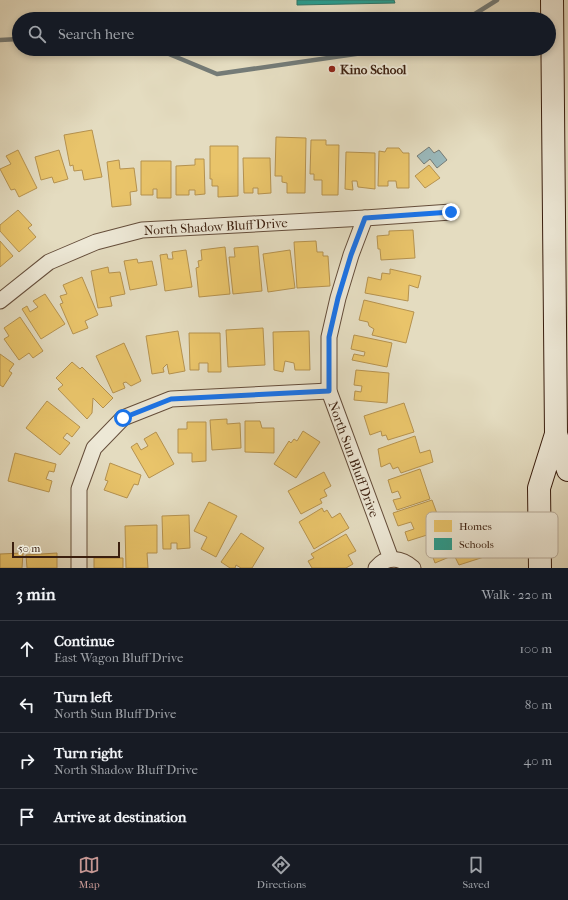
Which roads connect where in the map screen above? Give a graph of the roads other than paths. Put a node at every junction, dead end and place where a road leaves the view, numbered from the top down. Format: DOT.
graph roads {
  1 [pos="552,0"];
  2 [pos="552,12"];
  3 [pos="553,56"];
  4 [pos="451,212"];
  5 [pos="365,218"];
  6 [pos="0,301"];
  7 [pos="329,391"];
  8 [pos="562,430"];
  9 [pos="568,470"];
  10 [pos="539,512"];
  11 [pos="540,558"];
  12 [pos="392,559"];
  13 [pos="79,568"];
  14 [pos="376,568"];
  15 [pos="413,568"];
  16 [pos="540,568"];
  1 -- 2 [label="main road"];
  3 -- 8 [label="main road"];
  4 -- 5 [label="street, North Shadow Bluff Drive"];
  5 -- 6 [label="street, North Shadow Bluff Drive"];
  5 -- 7 [label="street, North Sun Bluff Drive"];
  7 -- 12 [label="street, North Sun Bluff Drive"];
  7 -- 13 [label="street"];
  8 -- 9 [label="main road"];
  8 -- 10 [label="main road"];
  11 -- 16 [label="main road"];
  12 -- 14 [label="street"];
  12 -- 15 [label="street"];
}
